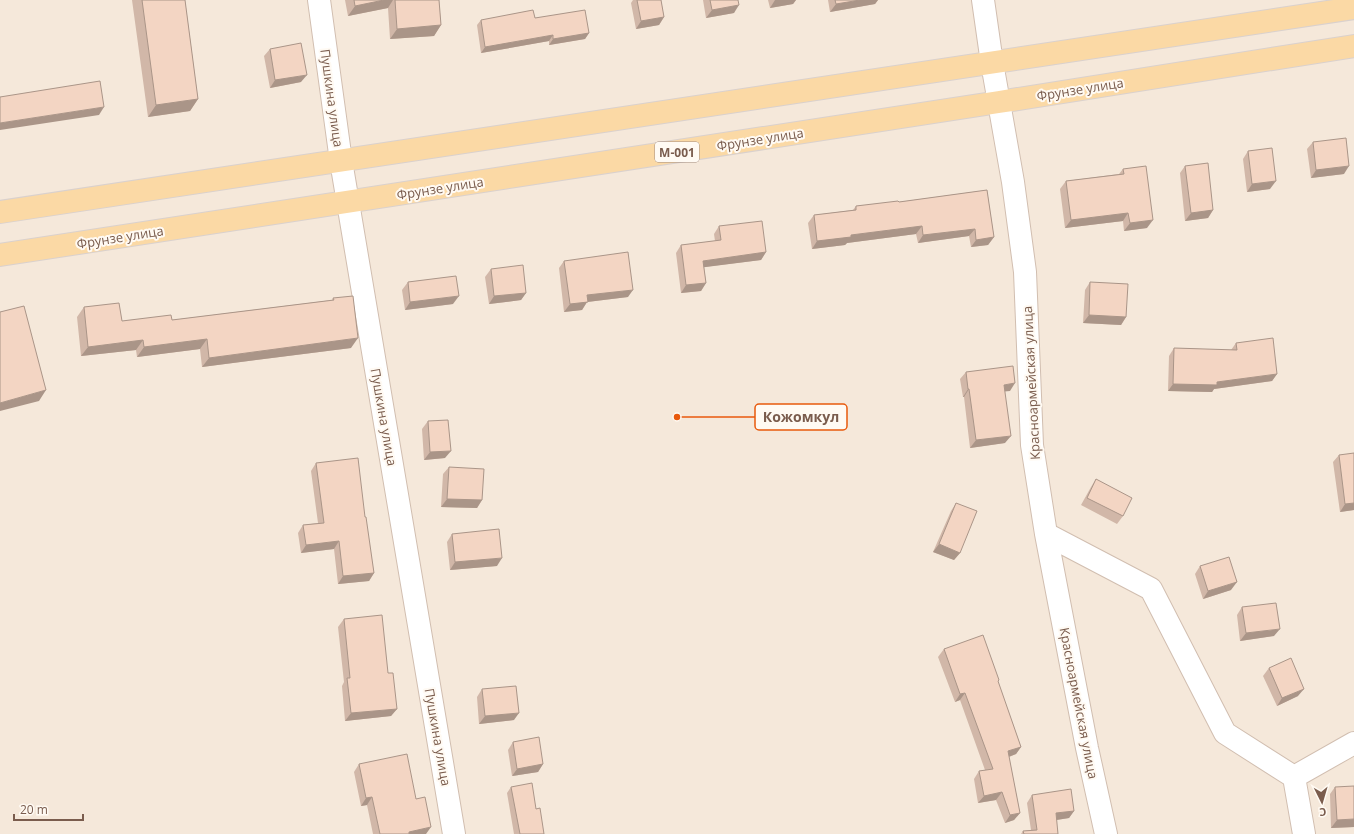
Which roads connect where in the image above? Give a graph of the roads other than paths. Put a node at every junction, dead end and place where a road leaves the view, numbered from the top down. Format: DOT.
graph roads {
  1 [pos="318,0"];
  2 [pos="983,0"];
  3 [pos="1354,8"];
  4 [pos="1354,46"];
  5 [pos="992,63"];
  6 [pos="999,102"];
  7 [pos="341,161"];
  8 [pos="348,202"];
  9 [pos="0,212"];
  10 [pos="0,255"];
  11 [pos="1046,534"];
  12 [pos="1354,743"];
  13 [pos="1294,777"];
  14 [pos="454,834"];
  15 [pos="1106,834"];
  16 [pos="1304,834"];
  1 -- 7 [label="street, Пушкина улица"];
  2 -- 5 [label="street, Красноармейская улица"];
  3 -- 5 [label="main road"];
  4 -- 6 [label="main road, Фрунзе улица / M-001"];
  5 -- 6 [label="street, Красноармейская улица"];
  5 -- 7 [label="main road"];
  6 -- 8 [label="main road, Фрунзе улица / M-001"];
  6 -- 11 [label="street, Красноармейская улица"];
  7 -- 8 [label="street, Пушкина улица"];
  7 -- 9 [label="main road"];
  8 -- 10 [label="main road, Фрунзе улица / M-001"];
  8 -- 14 [label="street, Пушкина улица"];
  11 -- 13 [label="street"];
  11 -- 15 [label="street, Красноармейская улица"];
  12 -- 13 [label="street"];
  13 -- 16 [label="street"];
}
